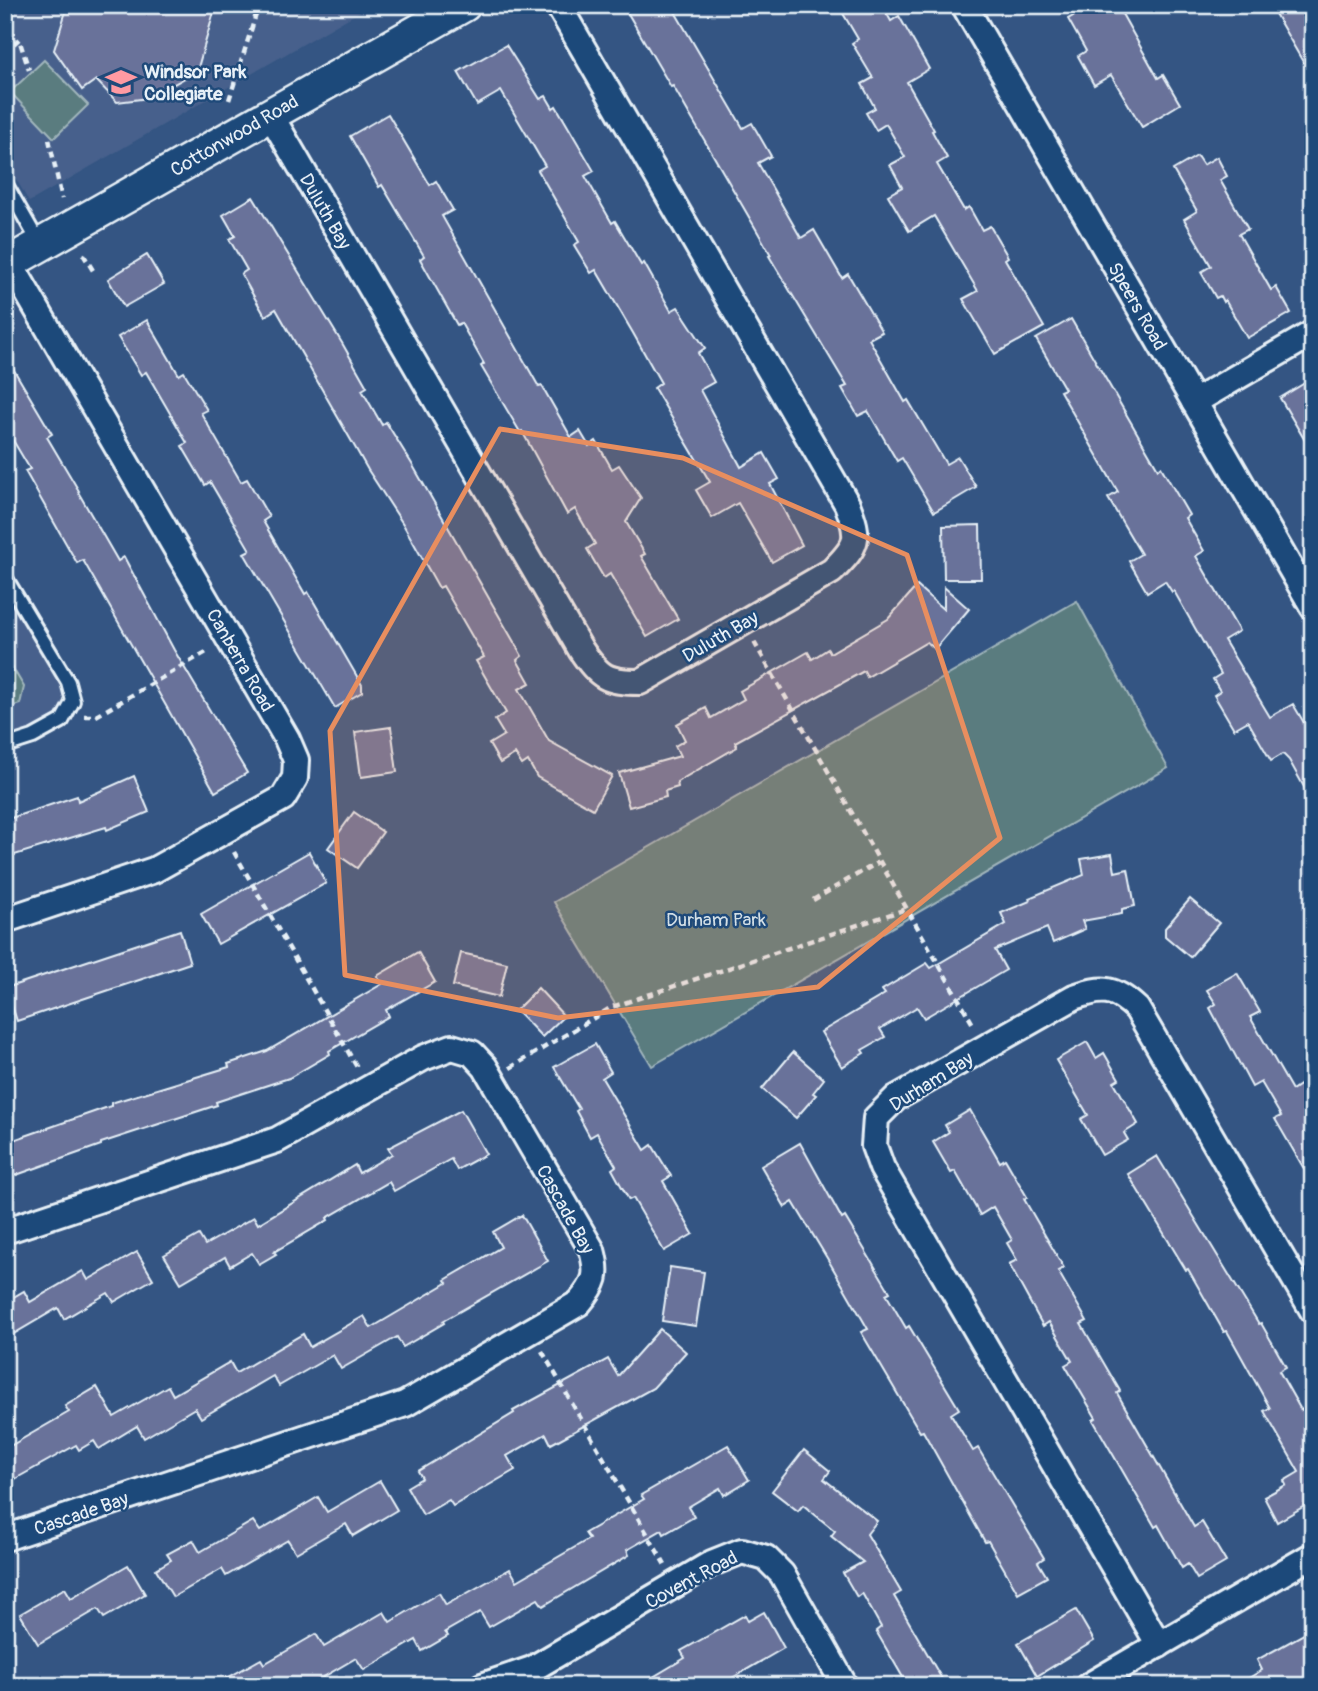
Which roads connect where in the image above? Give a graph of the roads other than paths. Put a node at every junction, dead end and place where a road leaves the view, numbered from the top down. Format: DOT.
graph roads {
  1 [pos="464,5"];
  2 [pos="558,5"];
  3 [pos="964,5"];
  4 [pos="270,114"];
  5 [pos="5,183"];
  6 [pos="9,199"];
  7 [pos="40,245"];
  8 [pos="8,264"];
  9 [pos="1313,333"];
  10 [pos="1194,402"];
  11 [pos="5,576"];
  12 [pos="1313,607"];
  13 [pos="5,746"];
  14 [pos="5,920"];
  15 [pos="5,1231"];
  16 [pos="1313,1311"];
  17 [pos="5,1538"];
  18 [pos="1313,1555"];
  19 [pos="1159,1645"];
  20 [pos="482,1686"];
  21 [pos="845,1686"];
  22 [pos="1088,1686"];
  1 -- 4 [label="street, Cottonwood Road"];
  2 -- 4 [label="street, Duluth Bay"];
  3 -- 10 [label="street, Speers Road"];
  4 -- 7 [label="street, Cottonwood Road"];
  5 -- 6 [label="lane"];
  6 -- 7 [label="lane"];
  7 -- 8 [label="street, Cottonwood Road"];
  8 -- 14 [label="street, Canberra Road"];
  9 -- 10 [label="street"];
  10 -- 12 [label="street, Speers Road"];
  11 -- 13 [label="lane"];
  15 -- 17 [label="street, Cascade Bay"];
  16 -- 19 [label="street, Durham Bay"];
  18 -- 19 [label="street"];
  19 -- 22 [label="street"];
  20 -- 21 [label="street, Covent Road"];
}
